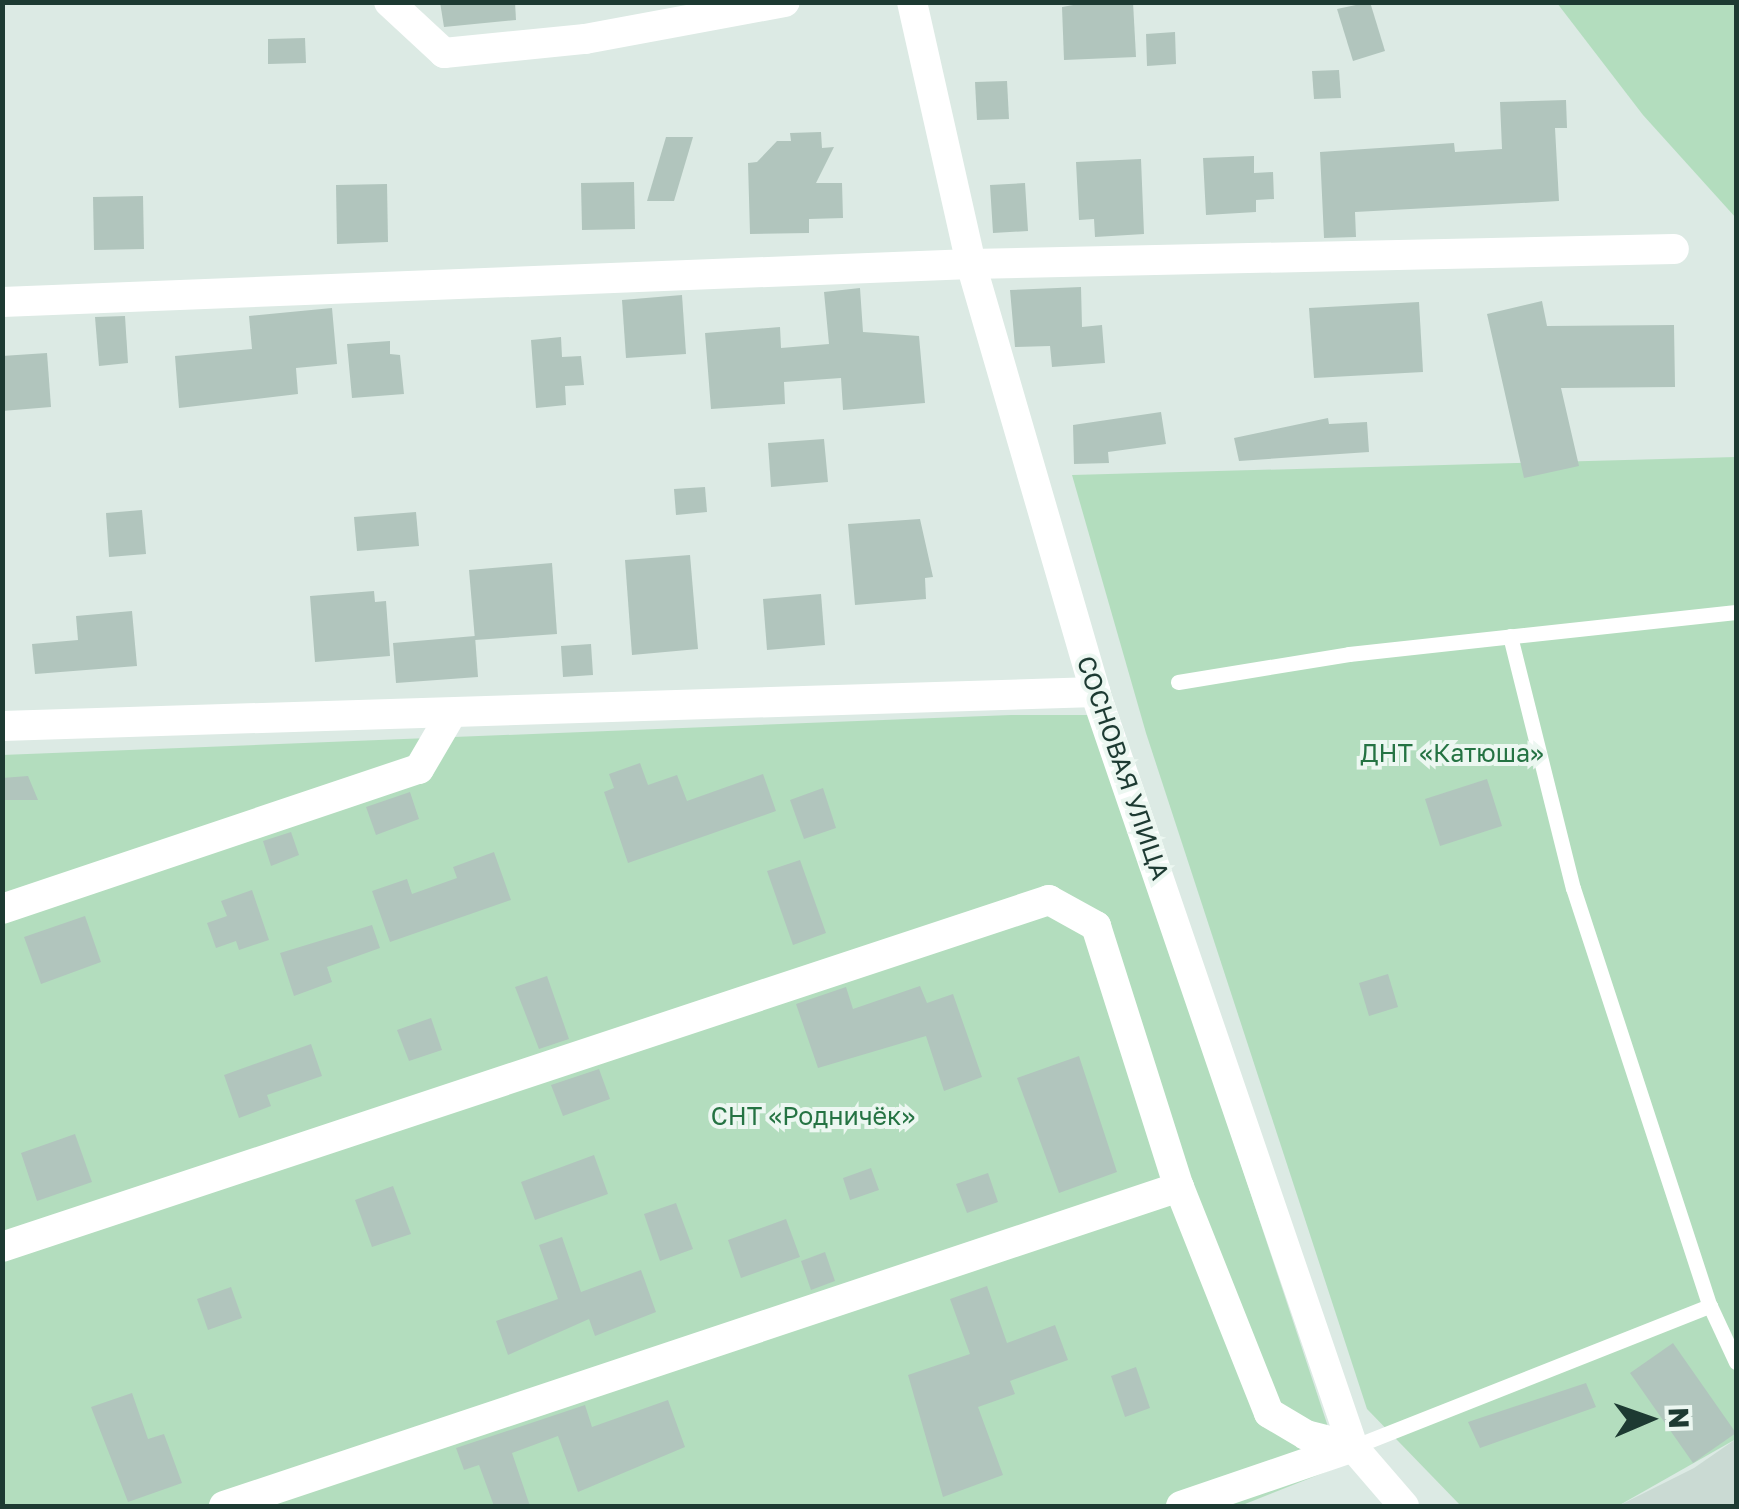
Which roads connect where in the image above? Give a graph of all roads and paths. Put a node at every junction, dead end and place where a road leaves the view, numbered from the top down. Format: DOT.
graph roads {
  1 [pos="389,2"];
  2 [pos="785,2"];
  3 [pos="912,2"];
  4 [pos="1674,249"];
  5 [pos="971,264"];
  6 [pos="2,302"];
  7 [pos="1736,612"];
  8 [pos="1510,636"];
  9 [pos="1178,682"];
  10 [pos="1095,692"];
  11 [pos="450,716"];
  12 [pos="2,726"];
  13 [pos="2,909"];
  14 [pos="1179,1187"];
  15 [pos="2,1247"];
  16 [pos="1710,1306"];
  17 [pos="1736,1362"];
  18 [pos="1352,1447"];
  19 [pos="224,1506"];
  20 [pos="1181,1506"];
  21 [pos="1404,1506"];
  1 -- 2 [label="street"];
  3 -- 5 [label="street, СОСНОВАЯ УЛИЦА"];
  4 -- 5 [label="street"];
  5 -- 6 [label="street"];
  5 -- 10 [label="street, СОСНОВАЯ УЛИЦА"];
  7 -- 8 [label="lane"];
  8 -- 9 [label="lane"];
  8 -- 16 [label="lane"];
  10 -- 11 [label="street"];
  10 -- 18 [label="street, СОСНОВАЯ УЛИЦА"];
  11 -- 12 [label="street"];
  11 -- 13 [label="street"];
  14 -- 15 [label="street"];
  14 -- 18 [label="street"];
  14 -- 19 [label="street"];
  16 -- 17 [label="lane"];
  16 -- 18 [label="lane"];
  18 -- 20 [label="street"];
  18 -- 21 [label="street, СОСНОВАЯ УЛИЦА"];
}
